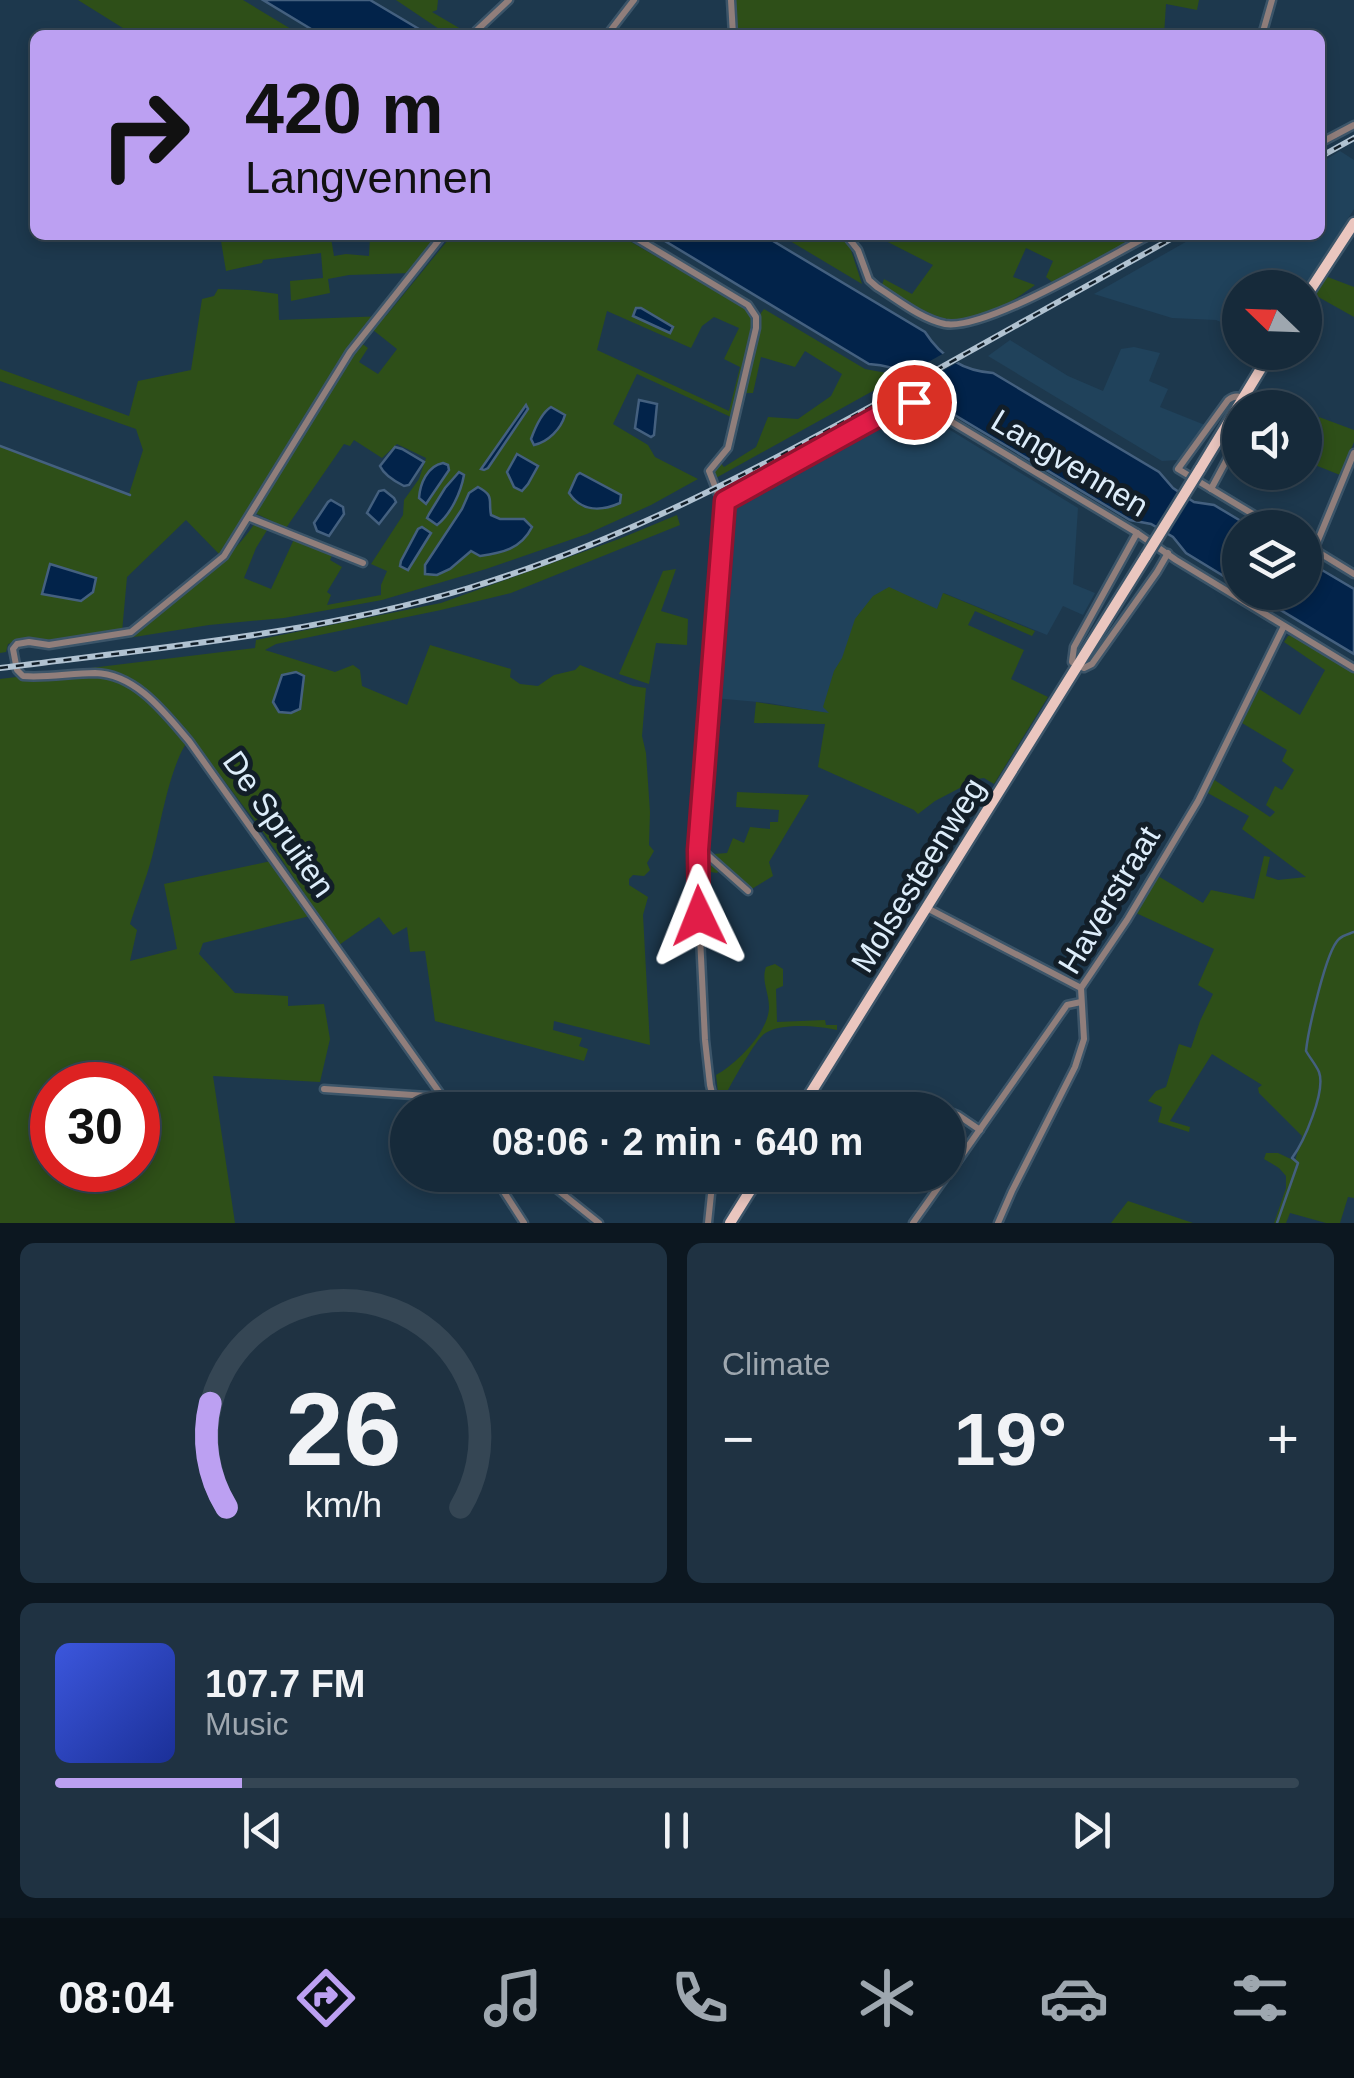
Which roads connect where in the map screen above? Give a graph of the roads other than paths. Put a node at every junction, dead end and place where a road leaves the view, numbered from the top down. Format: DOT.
graph roads {
  1 [pos="509,0"];
  2 [pos="634,0"];
  3 [pos="731,0"];
  4 [pos="1272,0"];
  5 [pos="477,30"];
  6 [pos="611,30"];
  7 [pos="732,30"];
  8 [pos="1263,30"];
  9 [pos="1354,124"];
  10 [pos="1325,140"];
  11 [pos="1354,222"];
  12 [pos="440,240"];
  13 [pos="639,240"];
  14 [pos="850,240"];
  15 [pos="1140,240"];
  16 [pos="1322,272"];
  17 [pos="1222,408"];
  18 [pos="1222,438"];
  19 [pos="1354,453"];
  20 [pos="1222,469"];
  21 [pos="1211,490"];
  22 [pos="725,501"];
  23 [pos="1245,510"];
  24 [pos="250,518"];
  25 [pos="1322,531"];
  26 [pos="1136,533"];
  27 [pos="1168,553"];
  28 [pos="1322,555"];
  29 [pos="363,563"];
  30 [pos="1354,574"];
  31 [pos="1284,626"];
  32 [pos="1077,666"];
  33 [pos="1354,668"];
  34 [pos="698,850"];
  35 [pos="748,891"];
  36 [pos="927,908"];
  37 [pos="1081,988"];
  38 [pos="1081,1002"];
  39 [pos="324,1089"];
  40 [pos="440,1092"];
  41 [pos="712,1092"];
  42 [pos="811,1092"];
  43 [pos="390,1094"];
  44 [pos="965,1119"];
  45 [pos="980,1130"];
  46 [pos="965,1150"];
  47 [pos="504,1192"];
  48 [pos="560,1192"];
  49 [pos="711,1192"];
  50 [pos="749,1192"];
  51 [pos="935,1192"];
  52 [pos="524,1223"];
  53 [pos="599,1223"];
  54 [pos="708,1223"];
  55 [pos="730,1223"];
  56 [pos="912,1223"];
  57 [pos="998,1223"];
  1 -- 5 [label="street"];
  2 -- 6 [label="street"];
  3 -- 7 [label="street"];
  4 -- 8 [label="street"];
  9 -- 10 [label="street"];
  11 -- 16 [label="main road"];
  12 -- 24 [label="street"];
  13 -- 22 [label="street"];
  14 -- 15 [label="street"];
  17 -- 21 [label="street"];
  18 -- 32 [label="main road, Molsesteenweg, bridge"];
  19 -- 25 [label="street"];
  20 -- 21 [label="street"];
  21 -- 23 [label="street"];
  22 -- 26 [label="street, Langvennen"];
  22 -- 34 [label="street"];
  24 -- 29 [label="street"];
  24 -- 40 [label="street, De Spruiten"];
  26 -- 27 [label="street, Langvennen"];
  26 -- 32 [label="street, Molsesteenweg"];
  27 -- 31 [label="street, Langvennen"];
  27 -- 32 [label="street, Molsesteenweg"];
  28 -- 30 [label="street"];
  31 -- 33 [label="street, Langvennen"];
  31 -- 37 [label="street, Haverstraat"];
  32 -- 36 [label="main road, Molsesteenweg"];
  34 -- 35 [label="street"];
  34 -- 41 [label="street"];
  36 -- 37 [label="street"];
  36 -- 42 [label="main road, Molsesteenweg"];
  37 -- 38 [label="street, Haverstraat"];
  38 -- 45 [label="street, Haverstraat"];
  38 -- 57 [label="street"];
  39 -- 43 [label="street"];
  44 -- 45 [label="street"];
  45 -- 46 [label="street, Haverstraat"];
  47 -- 52 [label="street"];
  48 -- 53 [label="street"];
  49 -- 54 [label="street"];
  50 -- 55 [label="main road"];
  51 -- 56 [label="street, Haverstraat"];
}
